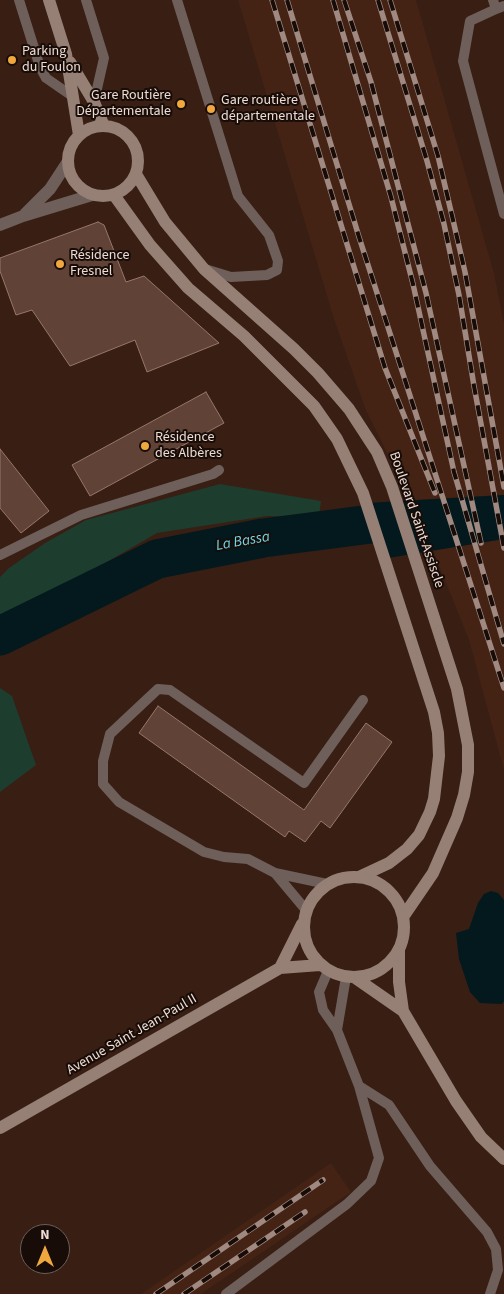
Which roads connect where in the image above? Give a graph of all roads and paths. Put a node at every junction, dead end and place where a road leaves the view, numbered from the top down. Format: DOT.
graph roads {
  1 [pos="18,0"];
  2 [pos="49,0"];
  3 [pos="86,0"];
  4 [pos="177,0"];
  5 [pos="498,5"];
  6 [pos="66,54"];
  7 [pos="72,96"];
  8 [pos="94,102"];
  9 [pos="104,126"];
  10 [pos="79,135"];
  11 [pos="67,163"];
  12 [pos="136,174"];
  13 [pos="92,195"];
  14 [pos="114,195"];
  15 [pos="504,214"];
  16 [pos="24,216"];
  17 [pos="0,225"];
  18 [pos="204,269"];
  19 [pos="219,470"];
  20 [pos="0,555"];
  21 [pos="363,700"];
  22 [pos="275,873"];
  23 [pos="359,877"];
  24 [pos="327,884"];
  25 [pos="305,915"];
  26 [pos="403,917"];
  27 [pos="399,950"];
  28 [pos="280,968"];
  29 [pos="324,968"];
  30 [pos="350,977"];
  31 [pos="403,1012"];
  32 [pos="337,1030"];
  33 [pos="359,1086"];
  34 [pos="0,1128"];
  35 [pos="504,1159"];
  36 [pos="226,1294"];
  37 [pos="490,1294"];
  1 -- 7 [label="lane"];
  2 -- 6 [label="street"];
  3 -- 8 [label="lane"];
  4 -- 18 [label="lane"];
  5 -- 15 [label="lane"];
  6 -- 7 [label="street"];
  6 -- 8 [label="street"];
  7 -- 10 [label="street"];
  8 -- 9 [label="street"];
  9 -- 10 [label="street"];
  9 -- 12 [label="street"];
  10 -- 11 [label="street"];
  11 -- 13 [label="street"];
  11 -- 16 [label="street"];
  12 -- 14 [label="street"];
  12 -- 18 [label="street, Boulevard Saint-Assiscle"];
  13 -- 14 [label="street"];
  13 -- 16 [label="street"];
  14 -- 23 [label="street"];
  16 -- 17 [label="street"];
  18 -- 26 [label="street, Boulevard Saint-Assiscle"];
  19 -- 20 [label="lane"];
  21 -- 22 [label="lane"];
  22 -- 24 [label="lane"];
  22 -- 25 [label="lane"];
  23 -- 24 [label="street"];
  23 -- 26 [label="street"];
  24 -- 25 [label="street"];
  25 -- 28 [label="street"];
  25 -- 29 [label="street"];
  26 -- 27 [label="street"];
  27 -- 30 [label="street"];
  27 -- 31 [label="street"];
  28 -- 29 [label="street, Avenue Saint Jean-Paul II"];
  28 -- 34 [label="street, Avenue Saint Jean-Paul II"];
  29 -- 30 [label="street"];
  29 -- 32 [label="lane"];
  30 -- 31 [label="street"];
  30 -- 32 [label="lane"];
  31 -- 35 [label="street"];
  32 -- 33 [label="lane"];
  33 -- 36 [label="lane"];
  33 -- 37 [label="lane"];
}
